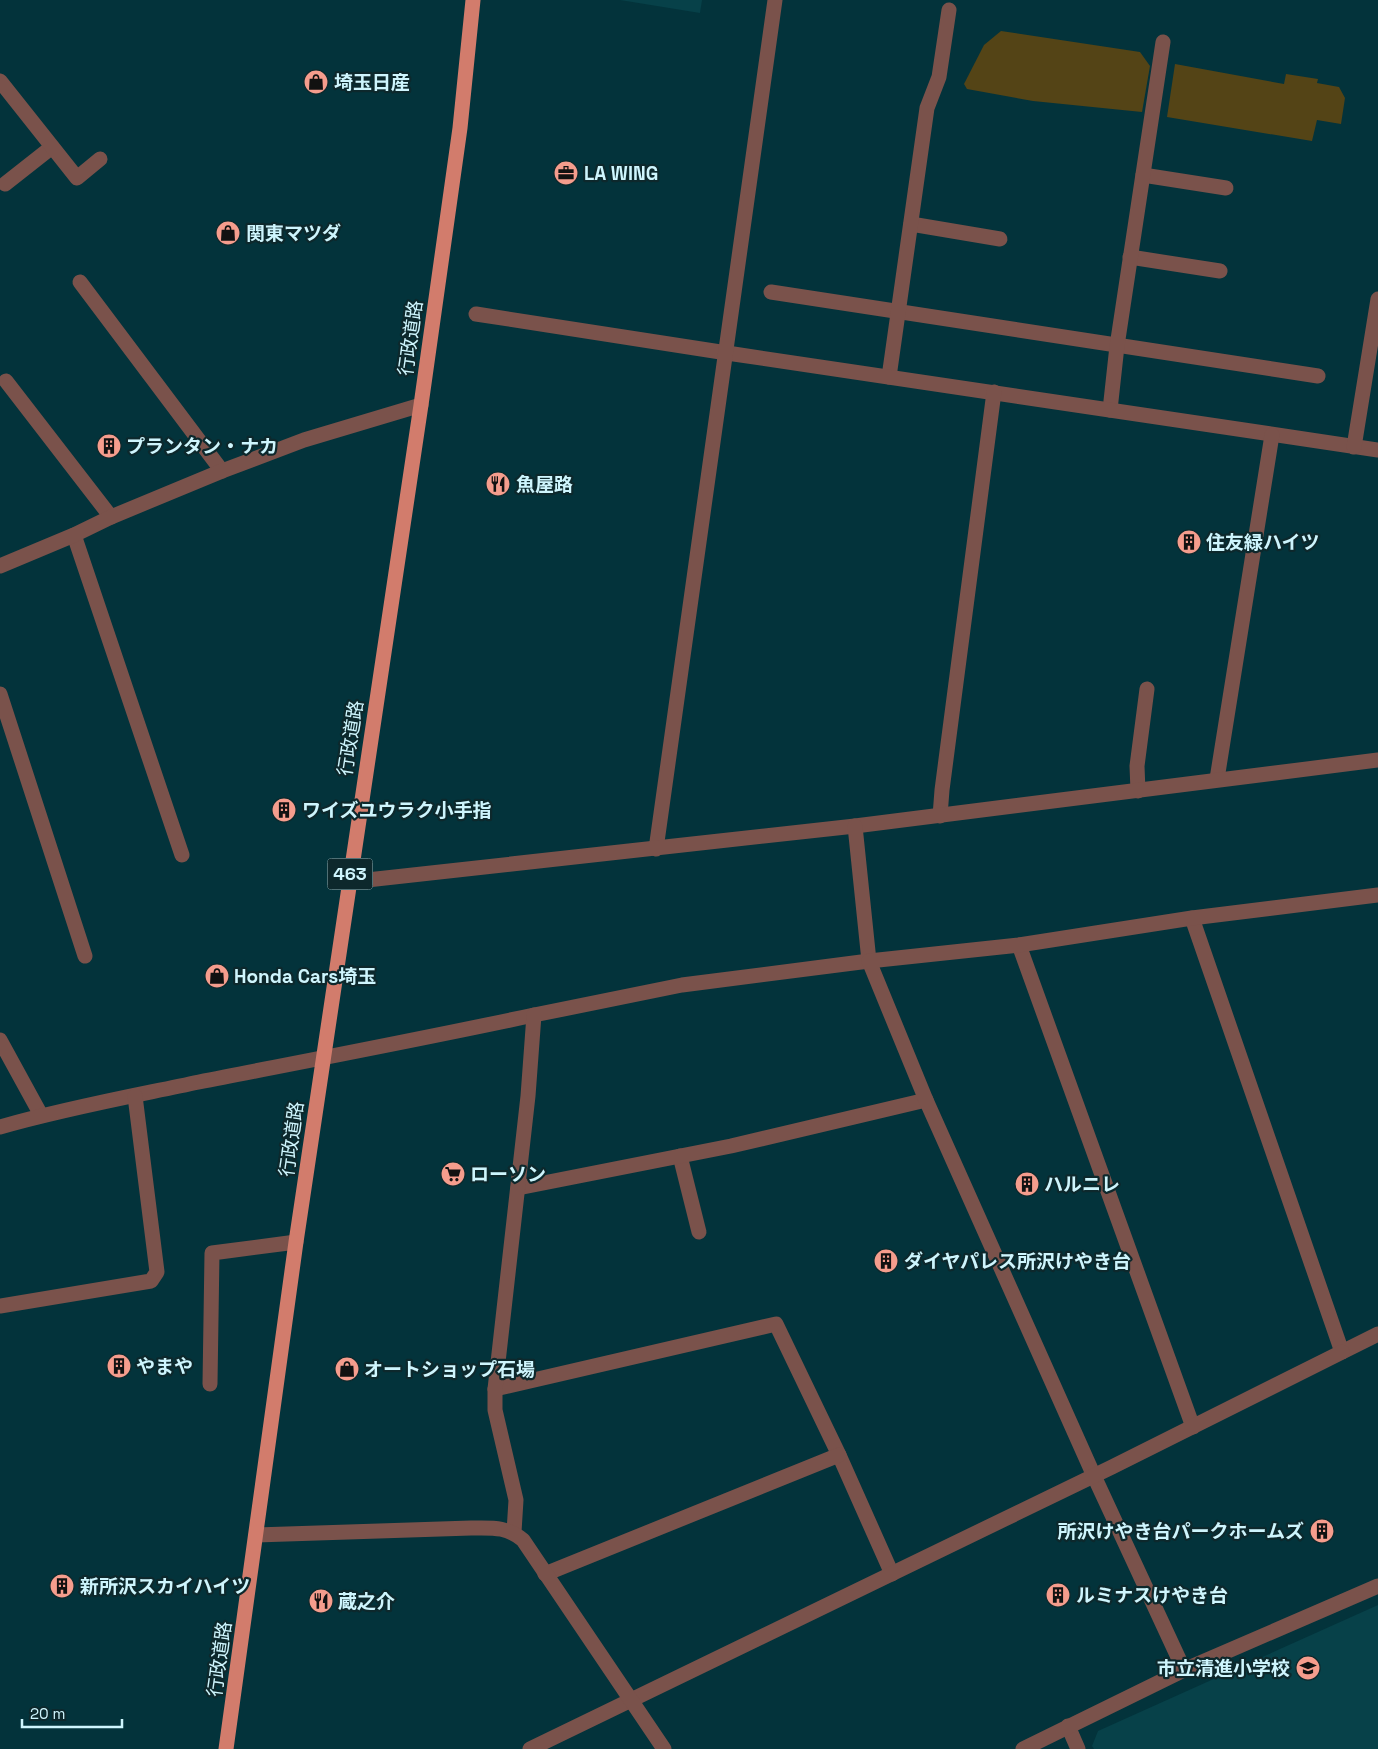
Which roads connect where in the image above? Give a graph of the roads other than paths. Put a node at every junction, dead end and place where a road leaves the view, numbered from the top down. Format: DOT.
graph roads {
  1 [pos="474,0"];
  2 [pos="776,0"];
  3 [pos="949,10"];
  4 [pos="1163,42"];
  5 [pos="0,81"];
  6 [pos="52,147"];
  7 [pos="100,159"];
  8 [pos="1143,175"];
  9 [pos="5,184"];
  10 [pos="1226,188"];
  11 [pos="911,224"];
  12 [pos="1000,239"];
  13 [pos="1130,257"];
  14 [pos="1220,271"];
  15 [pos="80,282"];
  16 [pos="771,292"];
  17 [pos="1378,299"];
  18 [pos="898,312"];
  19 [pos="476,314"];
  20 [pos="1116,346"];
  21 [pos="727,353"];
  22 [pos="1318,376"];
  23 [pos="889,377"];
  24 [pos="6,381"];
  25 [pos="994,392"];
  26 [pos="421,405"];
  27 [pos="1110,410"];
  28 [pos="1272,434"];
  29 [pos="1354,447"];
  30 [pos="1378,450"];
  31 [pos="222,471"];
  32 [pos="111,516"];
  33 [pos="74,535"];
  34 [pos="0,566"];
  35 [pos="1147,689"];
  36 [pos="0,694"];
  37 [pos="1378,760"];
  38 [pos="1218,779"];
  39 [pos="1138,791"];
  40 [pos="940,816"];
  41 [pos="855,826"];
  42 [pos="656,849"];
  43 [pos="182,855"];
  44 [pos="349,882"];
  45 [pos="1378,895"];
  46 [pos="1192,918"];
  47 [pos="1019,946"];
  48 [pos="86,956"];
  49 [pos="869,961"];
  50 [pos="534,1015"];
  51 [pos="0,1040"];
  52 [pos="323,1057"];
  53 [pos="135,1096"];
  54 [pos="926,1100"];
  55 [pos="41,1116"];
  56 [pos="0,1127"];
  57 [pos="680,1156"];
  58 [pos="518,1188"];
  59 [pos="699,1232"];
  60 [pos="296,1242"];
  61 [pos="0,1306"];
  62 [pos="1378,1334"];
  63 [pos="1342,1352"];
  64 [pos="210,1384"];
  65 [pos="495,1389"];
  66 [pos="1193,1427"];
  67 [pos="838,1455"];
  68 [pos="1094,1476"];
  69 [pos="514,1532"];
  70 [pos="256,1535"];
  71 [pos="544,1574"];
  72 [pos="892,1574"];
  73 [pos="1378,1586"];
  74 [pos="1184,1670"];
  75 [pos="631,1701"];
  76 [pos="1068,1726"];
  77 [pos="226,1749"];
  78 [pos="530,1749"];
  79 [pos="664,1749"];
  80 [pos="1023,1749"];
  81 [pos="1078,1749"];
  1 -- 26 [label="highway, 行政道路 / 463"];
  2 -- 21 [label="street"];
  3 -- 11 [label="street"];
  4 -- 8 [label="street"];
  5 -- 6 [label="street"];
  6 -- 7 [label="street"];
  6 -- 9 [label="street"];
  8 -- 10 [label="street"];
  8 -- 13 [label="street"];
  11 -- 12 [label="street"];
  11 -- 18 [label="street"];
  13 -- 14 [label="street"];
  13 -- 20 [label="street"];
  15 -- 31 [label="street"];
  16 -- 18 [label="street"];
  17 -- 29 [label="street"];
  18 -- 20 [label="street"];
  18 -- 23 [label="street"];
  19 -- 21 [label="street"];
  20 -- 22 [label="street"];
  20 -- 27 [label="street"];
  21 -- 23 [label="street"];
  21 -- 42 [label="street"];
  23 -- 25 [label="street"];
  24 -- 32 [label="street"];
  25 -- 27 [label="street"];
  25 -- 40 [label="street"];
  26 -- 31 [label="street"];
  26 -- 44 [label="highway, 行政道路 / 463"];
  27 -- 28 [label="street"];
  28 -- 29 [label="street"];
  28 -- 38 [label="street"];
  29 -- 30 [label="street"];
  31 -- 32 [label="street"];
  32 -- 33 [label="street"];
  33 -- 34 [label="street"];
  33 -- 43 [label="street"];
  35 -- 39 [label="street"];
  36 -- 48 [label="street"];
  37 -- 38 [label="street"];
  38 -- 39 [label="street"];
  39 -- 40 [label="street"];
  40 -- 41 [label="street"];
  41 -- 42 [label="street"];
  41 -- 49 [label="street"];
  42 -- 44 [label="street"];
  44 -- 52 [label="highway, 行政道路 / 463"];
  45 -- 46 [label="street"];
  46 -- 47 [label="street"];
  46 -- 63 [label="street"];
  47 -- 49 [label="street"];
  47 -- 66 [label="street"];
  49 -- 50 [label="street"];
  49 -- 54 [label="street"];
  50 -- 52 [label="street"];
  50 -- 58 [label="street"];
  51 -- 55 [label="street"];
  52 -- 53 [label="street"];
  52 -- 60 [label="highway, 行政道路 / 463"];
  53 -- 55 [label="street"];
  53 -- 61 [label="street"];
  54 -- 57 [label="street"];
  54 -- 68 [label="street"];
  55 -- 56 [label="street"];
  57 -- 58 [label="street"];
  57 -- 59 [label="street"];
  58 -- 65 [label="street"];
  60 -- 64 [label="street"];
  60 -- 70 [label="highway, 行政道路 / 463"];
  62 -- 63 [label="street"];
  63 -- 66 [label="street"];
  65 -- 67 [label="street"];
  65 -- 69 [label="street"];
  66 -- 68 [label="street"];
  67 -- 71 [label="street"];
  67 -- 72 [label="street"];
  68 -- 72 [label="street"];
  68 -- 74 [label="street"];
  69 -- 70 [label="street"];
  69 -- 71 [label="street"];
  70 -- 77 [label="highway, 行政道路 / 463"];
  71 -- 75 [label="street"];
  72 -- 75 [label="street"];
  73 -- 74 [label="street"];
  74 -- 76 [label="street"];
  75 -- 78 [label="street"];
  75 -- 79 [label="street"];
  76 -- 80 [label="street"];
  76 -- 81 [label="street"];
}
